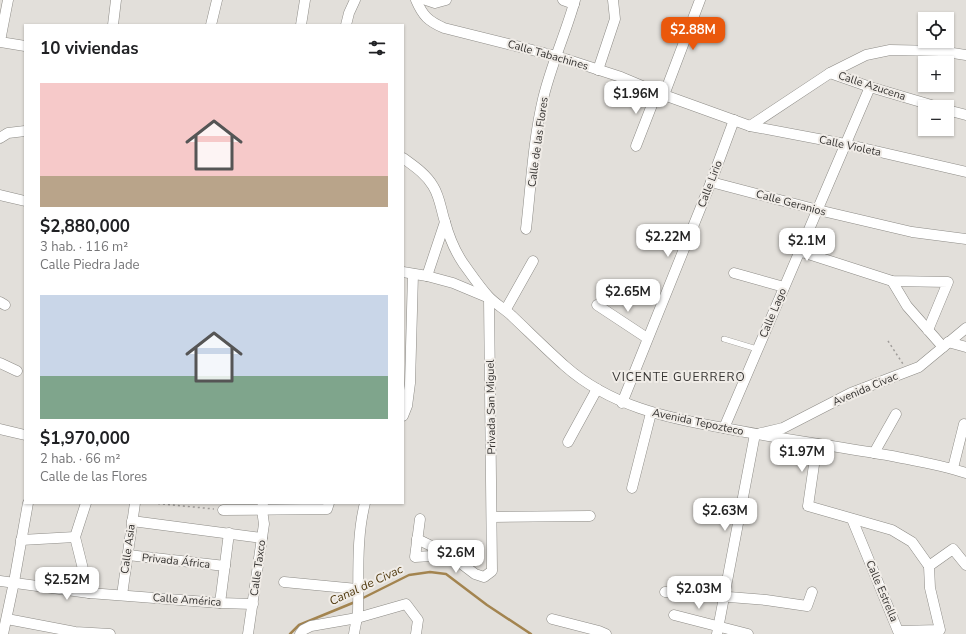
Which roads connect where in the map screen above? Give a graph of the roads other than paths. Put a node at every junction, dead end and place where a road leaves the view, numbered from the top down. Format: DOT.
graph roads {
  1 [pos="8,0"];
  2 [pos="116,0"];
  3 [pos="217,0"];
  4 [pos="306,0"];
  5 [pos="355,0"];
  6 [pos="416,0"];
  7 [pos="426,0"];
  8 [pos="446,0"];
  9 [pos="563,0"];
  10 [pos="614,0"];
  11 [pos="700,0"];
  12 [pos="575,2"];
  13 [pos="113,24"];
  14 [pos="211,24"];
  15 [pos="301,24"];
  16 [pos="346,24"];
  17 [pos="0,41"];
  18 [pos="24,46"];
  19 [pos="966,55"];
  20 [pos="556,56"];
  21 [pos="598,70"];
  22 [pos="830,72"];
  23 [pos="870,87"];
  24 [pos="661,93"];
  25 [pos="918,101"];
  26 [pos="954,112"];
  27 [pos="966,116"];
  28 [pos="734,120"];
  29 [pos="750,126"];
  30 [pos="24,131"];
  31 [pos="0,138"];
  32 [pos="845,144"];
  33 [pos="636,146"];
  34 [pos="404,159"];
  35 [pos="966,172"];
  36 [pos="711,182"];
  37 [pos="1,197"];
  38 [pos="24,202"];
  39 [pos="818,210"];
  40 [pos="445,222"];
  41 [pos="526,229"];
  42 [pos="966,239"];
  43 [pos="799,251"];
  44 [pos="533,261"];
  45 [pos="408,273"];
  46 [pos="734,273"];
  47 [pos="427,276"];
  48 [pos="892,281"];
  49 [pos="784,287"];
  50 [pos="489,298"];
  51 [pos="597,305"];
  52 [pos="506,309"];
  53 [pos="966,328"];
  54 [pos="928,330"];
  55 [pos="647,338"];
  56 [pos="724,339"];
  57 [pos="946,345"];
  58 [pos="966,348"];
  59 [pos="757,349"];
  60 [pos="0,364"];
  61 [pos="17,371"];
  62 [pos="597,389"];
  63 [pos="622,403"];
  64 [pos="651,413"];
  65 [pos="404,414"];
  66 [pos="896,414"];
  67 [pos="964,424"];
  68 [pos="724,428"];
  69 [pos="0,429"];
  70 [pos="755,434"];
  71 [pos="24,435"];
  72 [pos="568,442"];
  73 [pos="817,444"];
  74 [pos="874,453"];
  75 [pos="953,468"];
  76 [pos="966,472"];
  77 [pos="632,488"];
  78 [pos="28,504"];
  79 [pos="86,504"];
  80 [pos="135,504"];
  81 [pos="329,504"];
  82 [pos="365,504"];
  83 [pos="262,506"];
  84 [pos="222,510"];
  85 [pos="590,516"];
  86 [pos="492,517"];
  87 [pos="420,519"];
  88 [pos="852,519"];
  89 [pos="132,521"];
  90 [pos="224,532"];
  91 [pos="75,537"];
  92 [pos="262,538"];
  93 [pos="21,540"];
  94 [pos="417,540"];
  95 [pos="128,555"];
  96 [pos="450,555"];
  97 [pos="966,565"];
  98 [pos="225,566"];
  99 [pos="929,566"];
  100 [pos="0,581"];
  101 [pos="14,582"];
  102 [pos="284,582"];
  103 [pos="89,592"];
  104 [pos="665,592"];
  105 [pos="812,592"];
  106 [pos="357,593"];
  107 [pos="122,595"];
  108 [pos="724,597"];
  109 [pos="220,603"];
  110 [pos="253,604"];
  111 [pos="674,615"];
  112 [pos="357,616"];
  113 [pos="7,619"];
  114 [pos="552,619"];
  115 [pos="718,630"];
  116 [pos="602,632"];
  117 [pos="75,633"];
  118 [pos="3,634"];
  119 [pos="110,634"];
  120 [pos="248,634"];
  121 [pos="300,634"];
  122 [pos="354,634"];
  123 [pos="416,634"];
  124 [pos="748,634"];
  1 -- 17 [label="street"];
  2 -- 13 [label="street"];
  3 -- 14 [label="street"];
  4 -- 15 [label="street"];
  5 -- 16 [label="street"];
  6 -- 20 [label="street, Calle Tabachines"];
  7 -- 8 [label="street"];
  9 -- 12 [label="street"];
  10 -- 21 [label="street"];
  11 -- 24 [label="street"];
  12 -- 20 [label="street, Calle de las Flores"];
  17 -- 18 [label="street"];
  19 -- 22 [label="street"];
  20 -- 21 [label="street, Calle Tabachines"];
  20 -- 41 [label="street, Calle de las Flores"];
  21 -- 24 [label="street, Calle Tabachines"];
  22 -- 23 [label="street, Calle Azucena"];
  22 -- 29 [label="street"];
  23 -- 25 [label="street, Calle Azucena"];
  23 -- 32 [label="street, Calle Lago"];
  24 -- 28 [label="street, Calle Tabachines"];
  24 -- 33 [label="street"];
  26 -- 27 [label="street"];
  28 -- 29 [label="street, Calle Violeta"];
  28 -- 36 [label="street, Calle Lirio"];
  29 -- 32 [label="street, Calle Violeta"];
  30 -- 31 [label="street"];
  32 -- 35 [label="street, Calle Violeta"];
  32 -- 39 [label="street, Calle Lago"];
  34 -- 40 [label="street, Avenida Tepozteco"];
  36 -- 39 [label="street, Calle Geranios"];
  36 -- 55 [label="street, Calle Lirio"];
  37 -- 38 [label="street"];
  39 -- 42 [label="street, Calle Geranios"];
  39 -- 43 [label="street, Calle Lago"];
  40 -- 47 [label="street"];
  40 -- 50 [label="street, Avenida Tepozteco"];
  43 -- 48 [label="street"];
  43 -- 49 [label="street, Calle Lago"];
  44 -- 52 [label="street"];
  45 -- 47 [label="street"];
  45 -- 65 [label="street"];
  46 -- 49 [label="street"];
  47 -- 50 [label="street"];
  48 -- 54 [label="street"];
  48 -- 54 [label="street"];
  49 -- 59 [label="street, Calle Lago"];
  50 -- 52 [label="street, Avenida Tepozteco"];
  50 -- 86 [label="street, Privada San Miguel"];
  51 -- 55 [label="street"];
  52 -- 62 [label="street, Avenida Tepozteco"];
  53 -- 57 [label="street, Avenida Civac"];
  54 -- 57 [label="street"];
  55 -- 63 [label="street, Calle Lirio"];
  56 -- 59 [label="lane"];
  57 -- 58 [label="street"];
  57 -- 70 [label="street, Avenida Civac"];
  59 -- 68 [label="street, Calle Lago"];
  60 -- 61 [label="street"];
  62 -- 63 [label="street, Avenida Tepozteco"];
  62 -- 72 [label="street"];
  63 -- 64 [label="street, Avenida Tepozteco"];
  64 -- 68 [label="street, Avenida Tepozteco"];
  64 -- 77 [label="street"];
  66 -- 74 [label="street"];
  67 -- 75 [label="street"];
  68 -- 70 [label="street, Avenida Tepozteco"];
  69 -- 71 [label="street"];
  70 -- 73 [label="street, Avenida Tepozteco"];
  70 -- 108 [label="street"];
  73 -- 74 [label="street, Avenida Tepozteco"];
  73 -- 88 [label="street"];
  74 -- 75 [label="street, Avenida Tepozteco"];
  75 -- 76 [label="street, Avenida Tepozteco"];
  78 -- 93 [label="street"];
  79 -- 91 [label="street"];
  80 -- 89 [label="street, Calle Asia"];
  81 -- 83 [label="street"];
  82 -- 106 [label="street"];
  83 -- 84 [label="street"];
  83 -- 92 [label="street, Calle Taxco"];
  85 -- 86 [label="street"];
  86 -- 96 [label="street, Privada San Miguel"];
  87 -- 94 [label="street"];
  88 -- 99 [label="street"];
  88 -- 99 [label="street, Calle Estrella"];
  89 -- 90 [label="street"];
  89 -- 95 [label="street, Calle Asia"];
  90 -- 92 [label="street"];
  90 -- 98 [label="street"];
  91 -- 93 [label="street"];
  91 -- 103 [label="street"];
  92 -- 110 [label="street, Calle Taxco"];
  93 -- 101 [label="street"];
  94 -- 96 [label="street"];
  94 -- 96 [label="street"];
  95 -- 98 [label="street, Privada África"];
  95 -- 107 [label="street, Calle Asia"];
  97 -- 99 [label="street"];
  98 -- 109 [label="street"];
  100 -- 101 [label="street, Calle América"];
  101 -- 103 [label="street, Calle América"];
  101 -- 113 [label="street"];
  102 -- 106 [label="street"];
  103 -- 107 [label="street, Calle América"];
  104 -- 108 [label="street"];
  105 -- 108 [label="street"];
  106 -- 112 [label="street"];
  107 -- 109 [label="street, Calle América"];
  108 -- 115 [label="street"];
  109 -- 110 [label="street, Calle América"];
  110 -- 120 [label="street, Calle Taxco"];
  111 -- 115 [label="street"];
  112 -- 121 [label="street"];
  112 -- 122 [label="street"];
  112 -- 123 [label="street"];
  113 -- 117 [label="street"];
  113 -- 118 [label="street"];
  114 -- 116 [label="street"];
  115 -- 124 [label="street"];
  117 -- 119 [label="street"];
}
